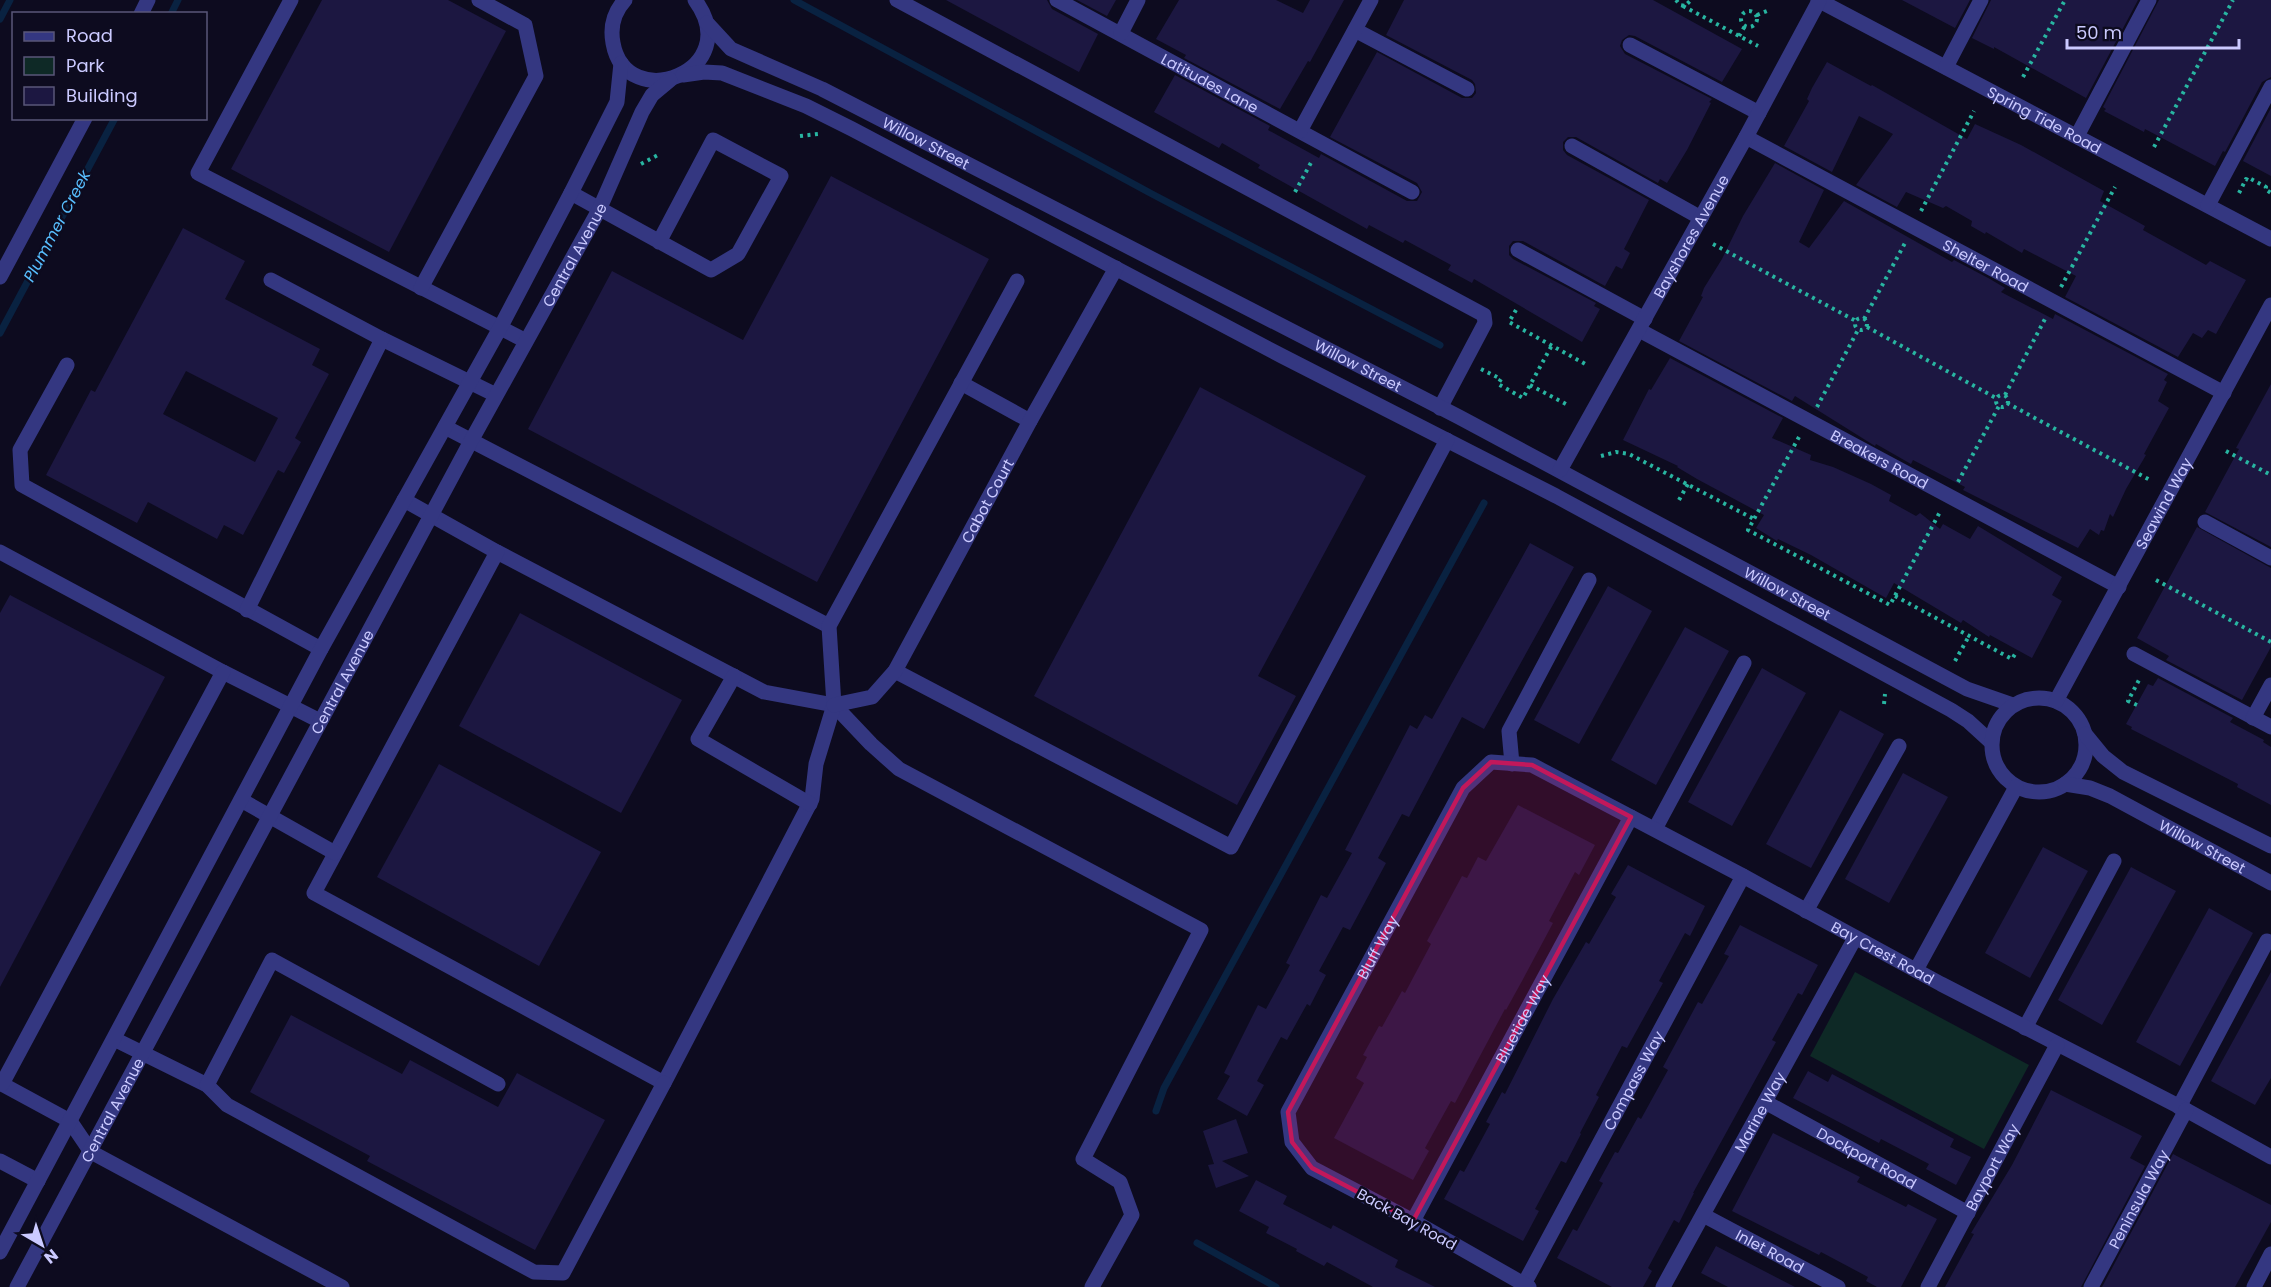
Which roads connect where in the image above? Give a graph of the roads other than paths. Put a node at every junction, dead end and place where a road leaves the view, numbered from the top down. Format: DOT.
graph roads {
  1 [pos="291,0"];
  2 [pos="479,0"];
  3 [pos="625,0"];
  4 [pos="695,0"];
  5 [pos="897,0"];
  6 [pos="1057,0"];
  7 [pos="1138,0"];
  8 [pos="1371,0"];
  9 [pos="1818,0"];
  10 [pos="1982,0"];
  11 [pos="2149,0"];
  12 [pos="707,23"];
  13 [pos="1355,30"];
  14 [pos="1121,33"];
  15 [pos="1629,45"];
  16 [pos="621,63"];
  17 [pos="1946,67"];
  18 [pos="676,77"];
  19 [pos="2271,87"];
  20 [pos="1467,89"];
  21 [pos="1759,112"];
  22 [pos="84,120"];
  23 [pos="1300,131"];
  24 [pos="2077,136"];
  25 [pos="1746,137"];
  26 [pos="1572,146"];
  27 [pos="1412,192"];
  28 [pos="571,193"];
  29 [pos="2208,205"];
  30 [pos="599,210"];
  31 [pos="1701,218"];
  32 [pos="2271,239"];
  33 [pos="659,242"];
  34 [pos="1518,250"];
  35 [pos="1116,268"];
  36 [pos="0,277"];
  37 [pos="271,280"];
  38 [pos="1017,281"];
  39 [pos="421,288"];
  40 [pos="2271,305"];
  41 [pos="1642,325"];
  42 [pos="500,328"];
  43 [pos="382,339"];
  44 [pos="526,340"];
  45 [pos="67,365"];
  46 [pos="470,382"];
  47 [pos="961,383"];
  48 [pos="2224,393"];
  49 [pos="496,395"];
  50 [pos="1440,408"];
  51 [pos="1030,421"];
  52 [pos="445,427"];
  53 [pos="1447,440"];
  54 [pos="471,441"];
  55 [pos="1560,470"];
  56 [pos="404,500"];
  57 [pos="432,515"];
  58 [pos="2205,522"];
  59 [pos="0,552"];
  60 [pos="497,552"];
  61 [pos="2271,558"];
  62 [pos="1589,580"];
  63 [pos="2119,587"];
  64 [pos="247,610"];
  65 [pos="829,626"];
  66 [pos="321,649"];
  67 [pos="2134,654"];
  68 [pos="1744,663"];
  69 [pos="895,671"];
  70 [pos="223,672"];
  71 [pos="734,676"];
  72 [pos="2271,685"];
  73 [pos="2056,701"];
  74 [pos="834,705"];
  75 [pos="2013,705"];
  76 [pos="291,706"];
  77 [pos="2253,718"];
  78 [pos="320,721"];
  79 [pos="2271,727"];
  80 [pos="2085,734"];
  81 [pos="1991,742"];
  82 [pos="1899,746"];
  83 [pos="1491,762"];
  84 [pos="1512,764"];
  85 [pos="2065,784"];
  86 [pos="2016,787"];
  87 [pos="241,801"];
  88 [pos="810,804"];
  89 [pos="268,816"];
  90 [pos="1631,817"];
  91 [pos="1655,830"];
  92 [pos="2271,846"];
  93 [pos="335,853"];
  94 [pos="2114,861"];
  95 [pos="1743,876"];
  96 [pos="2271,883"];
  97 [pos="1806,911"];
  98 [pos="1855,938"];
  99 [pos="2267,940"];
  100 [pos="1916,970"];
  101 [pos="2025,1028"];
  102 [pos="114,1039"];
  103 [pos="2058,1045"];
  104 [pos="144,1054"];
  105 [pos="1,1083"];
  106 [pos="664,1083"];
  107 [pos="498,1084"];
  108 [pos="207,1085"];
  109 [pos="1765,1102"];
  110 [pos="2182,1108"];
  111 [pos="70,1121"];
  112 [pos="1292,1142"];
  113 [pos="91,1152"];
  114 [pos="2271,1157"];
  115 [pos="0,1161"];
  116 [pos="38,1181"];
  117 [pos="1968,1213"];
  118 [pos="1703,1215"];
  119 [pos="1413,1221"];
  120 [pos="0,1252"];
  121 [pos="2271,1254"];
  122 [pos="1526,1286"];
  123 [pos="17,1287"];
  124 [pos="342,1287"];
  125 [pos="1092,1287"];
  126 [pos="1663,1287"];
  127 [pos="1838,1287"];
  128 [pos="1928,1287"];
  129 [pos="2091,1287"];
  130 [pos="2254,1287"];
  1 -- 39 [label="street"];
  2 -- 39 [label="street"];
  3 -- 16 [label="street"];
  4 -- 12 [label="street, Willow Street"];
  5 -- 50 [label="street"];
  6 -- 14 [label="street, Latitudes Lane"];
  7 -- 14 [label="street"];
  8 -- 13 [label="street"];
  9 -- 17 [label="street, Spring Tide Road"];
  9 -- 21 [label="street, Bayshores Avenue"];
  10 -- 17 [label="street"];
  11 -- 24 [label="street"];
  12 -- 18 [label="street, Central Avenue"];
  12 -- 50 [label="street, Willow Street"];
  13 -- 20 [label="street"];
  13 -- 23 [label="street"];
  14 -- 23 [label="street, Latitudes Lane"];
  15 -- 21 [label="street"];
  16 -- 18 [label="street, Willow Street"];
  16 -- 28 [label="street, Central Avenue"];
  17 -- 24 [label="street, Spring Tide Road"];
  18 -- 30 [label="street, Central Avenue"];
  18 -- 35 [label="street, Willow Street"];
  19 -- 29 [label="street"];
  21 -- 25 [label="street, Bayshores Avenue"];
  22 -- 36 [label="street"];
  23 -- 27 [label="street, Latitudes Lane"];
  24 -- 29 [label="street, Spring Tide Road"];
  25 -- 31 [label="street, Bayshores Avenue"];
  25 -- 48 [label="street, Shelter Road"];
  26 -- 31 [label="street"];
  28 -- 30 [label="street"];
  28 -- 42 [label="street, Central Avenue"];
  29 -- 32 [label="street, Spring Tide Road"];
  30 -- 33 [label="street"];
  30 -- 44 [label="street, Central Avenue"];
  31 -- 41 [label="street, Bayshores Avenue"];
  33 -- 33 [label="street"];
  34 -- 41 [label="street, Breakers Road"];
  35 -- 51 [label="street, Cabot Court"];
  35 -- 53 [label="street, Willow Street"];
  37 -- 43 [label="street"];
  38 -- 47 [label="street"];
  39 -- 42 [label="street"];
  40 -- 48 [label="street, Seawind Way"];
  41 -- 55 [label="street, Bayshores Avenue"];
  41 -- 63 [label="street, Breakers Road"];
  42 -- 44 [label="street"];
  42 -- 46 [label="street, Central Avenue"];
  43 -- 46 [label="street"];
  43 -- 64 [label="street"];
  44 -- 49 [label="street, Central Avenue"];
  45 -- 64 [label="street"];
  46 -- 49 [label="street"];
  46 -- 52 [label="street, Central Avenue"];
  47 -- 51 [label="street"];
  47 -- 65 [label="street"];
  48 -- 63 [label="street, Seawind Way"];
  49 -- 54 [label="street, Central Avenue"];
  50 -- 55 [label="street, Willow Street"];
  51 -- 69 [label="street, Cabot Court"];
  52 -- 54 [label="street"];
  52 -- 56 [label="street, Central Avenue"];
  53 -- 69 [label="street"];
  53 -- 81 [label="street, Willow Street"];
  54 -- 57 [label="street, Central Avenue"];
  54 -- 65 [label="street"];
  55 -- 75 [label="street, Willow Street"];
  56 -- 57 [label="street"];
  56 -- 66 [label="street, Central Avenue"];
  57 -- 60 [label="street"];
  57 -- 78 [label="street, Central Avenue"];
  58 -- 61 [label="street"];
  59 -- 70 [label="street"];
  60 -- 71 [label="street"];
  60 -- 93 [label="street"];
  62 -- 84 [label="street"];
  63 -- 73 [label="street, Seawind Way"];
  64 -- 66 [label="street"];
  65 -- 74 [label="street"];
  66 -- 76 [label="street, Central Avenue"];
  67 -- 77 [label="street"];
  68 -- 91 [label="street"];
  69 -- 74 [label="street, Cabot Court"];
  70 -- 76 [label="street"];
  70 -- 105 [label="street"];
  71 -- 74 [label="street"];
  71 -- 88 [label="street"];
  72 -- 77 [label="street"];
  73 -- 75 [label="street"];
  73 -- 80 [label="street"];
  74 -- 88 [label="street"];
  74 -- 125 [label="street"];
  75 -- 81 [label="street"];
  76 -- 78 [label="street"];
  76 -- 87 [label="street, Central Avenue"];
  77 -- 79 [label="street"];
  78 -- 89 [label="street, Central Avenue"];
  80 -- 85 [label="street"];
  80 -- 92 [label="street, Willow Street"];
  81 -- 86 [label="street"];
  82 -- 97 [label="street"];
  83 -- 84 [label="street, Bay Crest Road"];
  83 -- 112 [label="street, Bluff Way"];
  84 -- 90 [label="street, Bay Crest Road"];
  85 -- 86 [label="street"];
  85 -- 96 [label="street, Willow Street"];
  86 -- 100 [label="street"];
  87 -- 89 [label="street"];
  87 -- 102 [label="street, Central Avenue"];
  88 -- 106 [label="street"];
  89 -- 93 [label="street"];
  89 -- 104 [label="street, Central Avenue"];
  90 -- 91 [label="street, Bay Crest Road"];
  90 -- 119 [label="street, Bluetide Way"];
  91 -- 95 [label="street, Bay Crest Road"];
  93 -- 106 [label="street"];
  94 -- 101 [label="street"];
  95 -- 97 [label="street, Bay Crest Road"];
  95 -- 122 [label="street, Compass Way"];
  97 -- 98 [label="street, Bay Crest Road"];
  98 -- 100 [label="street, Bay Crest Road"];
  98 -- 109 [label="street, Marine Way"];
  99 -- 110 [label="street, Peninsula Way"];
  100 -- 101 [label="street, Bay Crest Road"];
  101 -- 103 [label="street, Bay Crest Road"];
  102 -- 104 [label="street"];
  102 -- 111 [label="street, Central Avenue"];
  103 -- 110 [label="street, Bay Crest Road"];
  103 -- 117 [label="street, Bayport Way"];
  104 -- 108 [label="street"];
  104 -- 113 [label="street, Central Avenue"];
  105 -- 111 [label="street"];
  106 -- 108 [label="street"];
  107 -- 108 [label="street"];
  109 -- 117 [label="street, Dockport Road"];
  109 -- 118 [label="street, Marine Way"];
  110 -- 114 [label="street, Bay Crest Road"];
  110 -- 129 [label="street, Peninsula Way"];
  111 -- 113 [label="street"];
  111 -- 116 [label="street, Central Avenue"];
  112 -- 119 [label="street, Back Bay Road"];
  113 -- 123 [label="street, Central Avenue"];
  113 -- 124 [label="street"];
  115 -- 116 [label="street"];
  116 -- 120 [label="street, Central Avenue"];
  117 -- 128 [label="street, Bayport Way"];
  118 -- 126 [label="street, Marine Way"];
  118 -- 127 [label="street, Inlet Road"];
  119 -- 122 [label="street, Back Bay Road"];
  121 -- 130 [label="street"];
}
